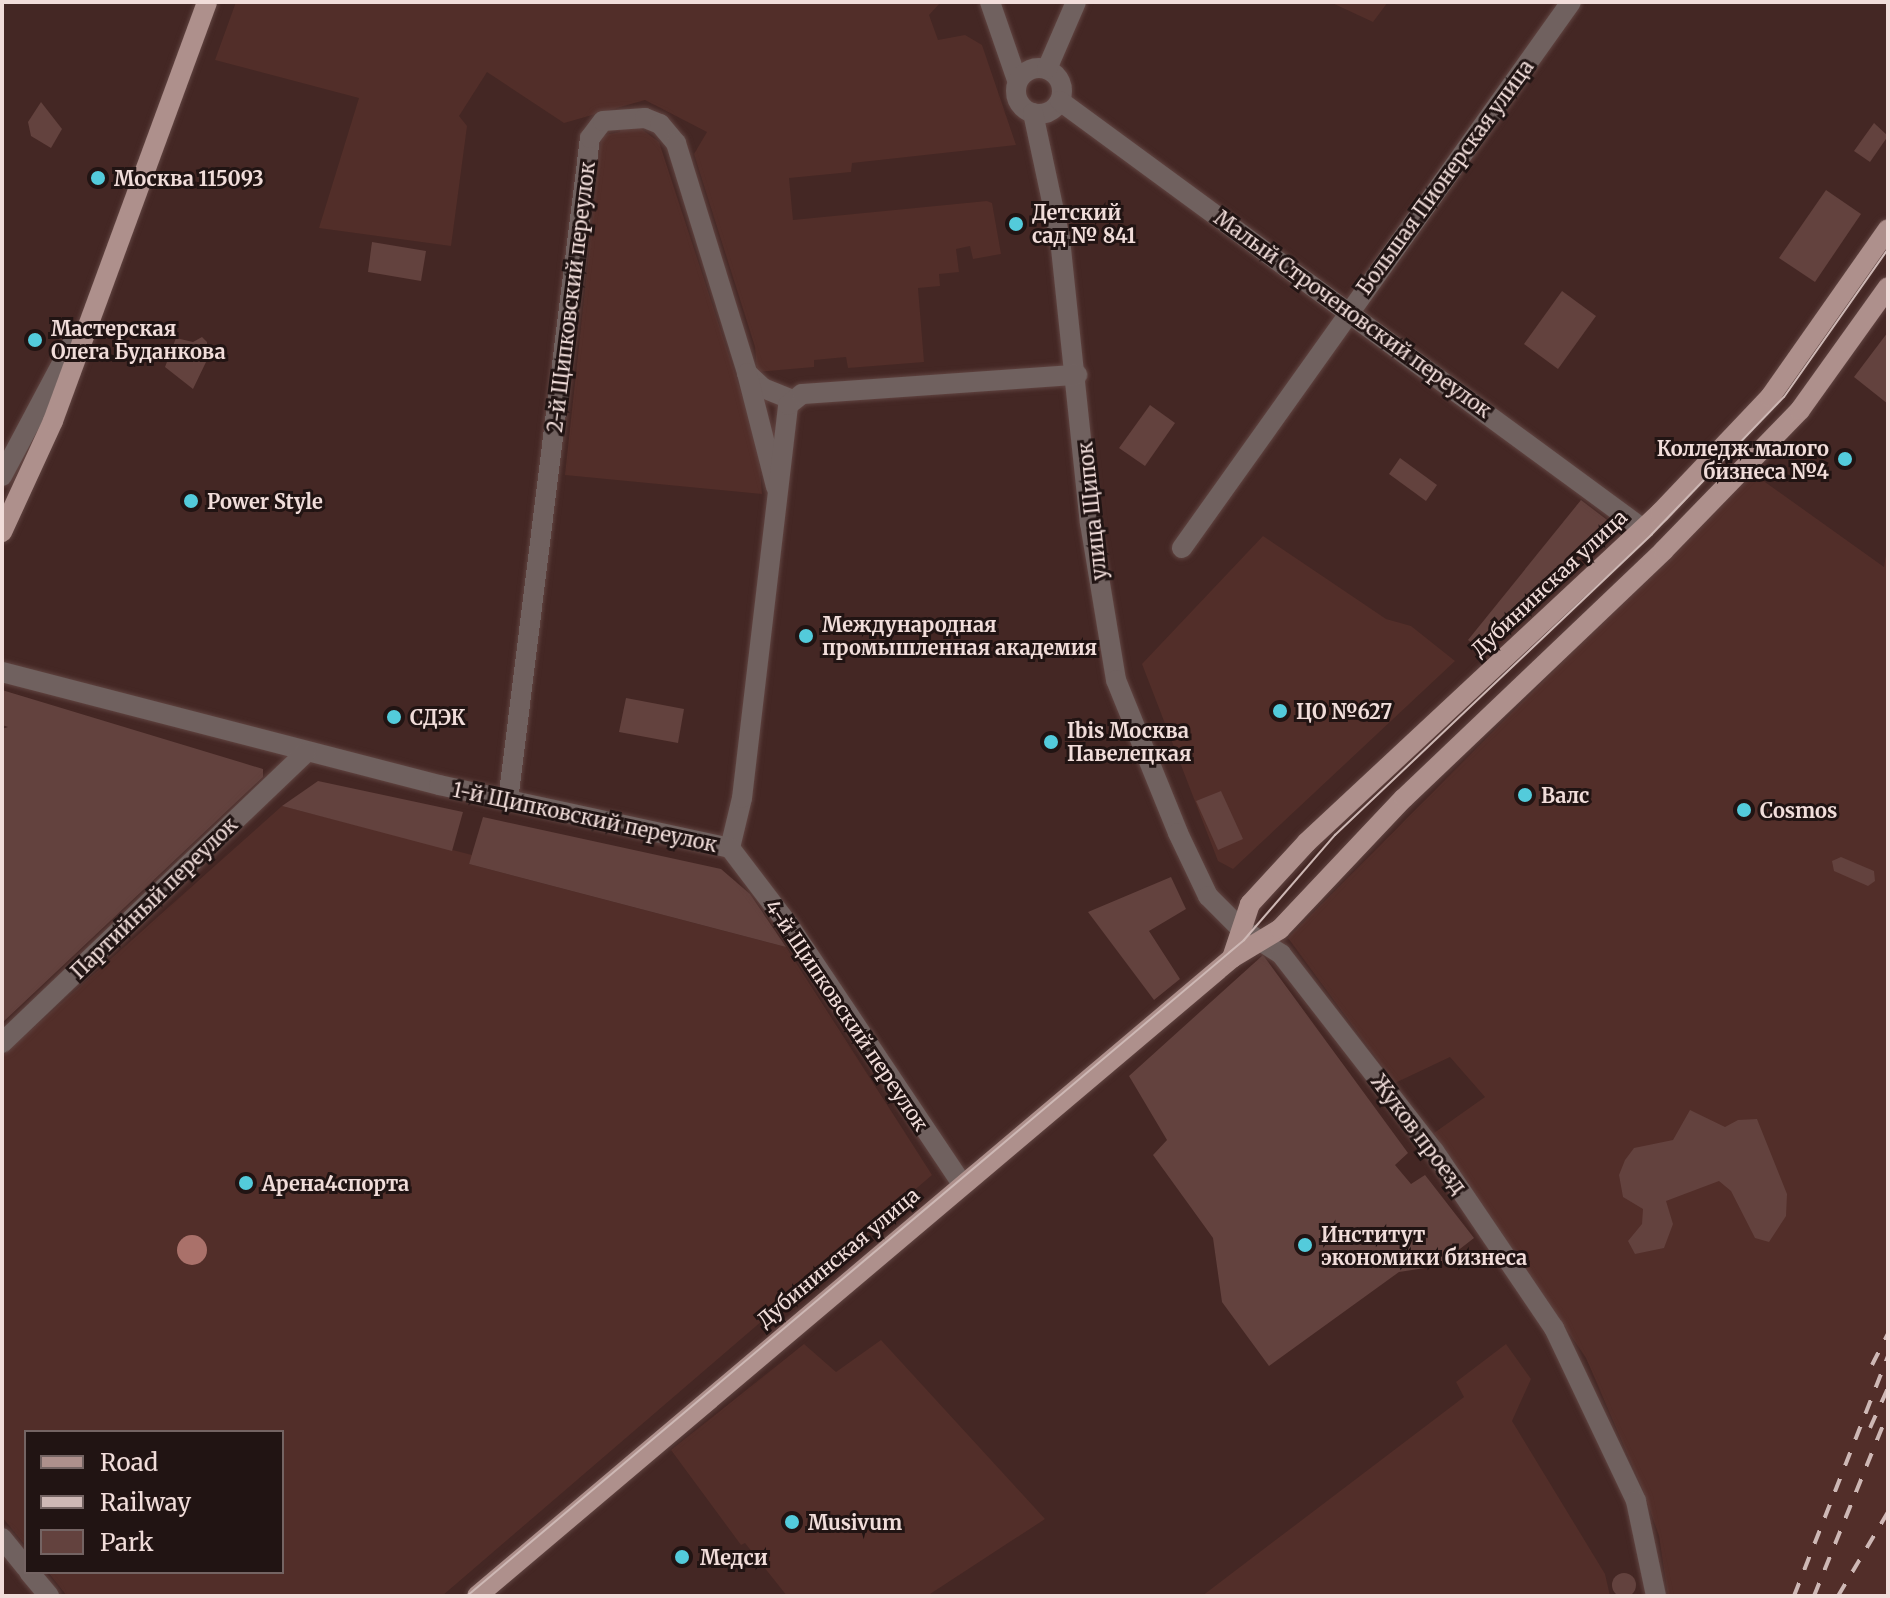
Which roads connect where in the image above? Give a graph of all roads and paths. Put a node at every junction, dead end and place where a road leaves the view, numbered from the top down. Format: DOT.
graph roads {
  1 [pos="207,2"];
  2 [pos="990,2"];
  3 [pos="1076,2"];
  4 [pos="1571,2"];
  5 [pos="1047,69"];
  6 [pos="1017,80"];
  7 [pos="1060,101"];
  8 [pos="1033,113"];
  9 [pos="1888,229"];
  10 [pos="113,261"];
  11 [pos="1888,287"];
  12 [pos="1349,310"];
  13 [pos="747,373"];
  14 [pos="1077,375"];
  15 [pos="793,400"];
  16 [pos="2,476"];
  17 [pos="776,487"];
  18 [pos="1643,529"];
  19 [pos="2,532"];
  20 [pos="1182,548"];
  21 [pos="2,672"];
  22 [pos="306,752"];
  23 [pos="508,801"];
  24 [pos="730,848"];
  25 [pos="1240,928"];
  26 [pos="1270,944"];
  27 [pos="1232,958"];
  28 [pos="2,1043"];
  29 [pos="962,1184"];
  30 [pos="2,1538"];
  31 [pos="24,1565"];
  32 [pos="31,1574"];
  33 [pos="49,1596"];
  34 [pos="477,1596"];
  35 [pos="1656,1596"];
  1 -- 10 [label="main road"];
  2 -- 6 [label="street"];
  3 -- 5 [label="street"];
  4 -- 12 [label="street, Большая Пионерская улица"];
  5 -- 6 [label="street"];
  5 -- 7 [label="street"];
  6 -- 8 [label="street"];
  7 -- 8 [label="street"];
  7 -- 12 [label="street, Малый Строченовский переулок"];
  8 -- 14 [label="street, улица Щипок"];
  9 -- 18 [label="main road, Дубининская улица"];
  10 -- 16 [label="street"];
  10 -- 19 [label="main road"];
  11 -- 26 [label="main road, Дубининская улица"];
  12 -- 18 [label="street, Малый Строченовский переулок"];
  12 -- 20 [label="street, Большая Пионерская улица"];
  13 -- 15 [label="street"];
  13 -- 17 [label="street, 2-й Щипковский переулок"];
  13 -- 23 [label="street, 2-й Щипковский переулок"];
  14 -- 15 [label="street"];
  14 -- 25 [label="street, улица Щипок"];
  15 -- 17 [label="street, 1-й Щипковский переулок"];
  17 -- 24 [label="street, 1-й Щипковский переулок"];
  18 -- 25 [label="main road, Дубининская улица"];
  21 -- 22 [label="street, 1-й Щипковский переулок"];
  22 -- 23 [label="street, 1-й Щипковский переулок"];
  22 -- 28 [label="street, Партийный переулок"];
  23 -- 24 [label="street, 1-й Щипковский переулок"];
  24 -- 29 [label="street, 4-й Щипковский переулок"];
  25 -- 26 [label="street, улица Щипок"];
  25 -- 27 [label="main road, Дубининская улица"];
  26 -- 27 [label="main road, Дубининская улица"];
  26 -- 35 [label="street, Жуков проезд"];
  27 -- 29 [label="main road, Дубининская улица"];
  29 -- 34 [label="main road, Дубининская улица"];
  30 -- 31 [label="street"];
  32 -- 33 [label="street"];
}
